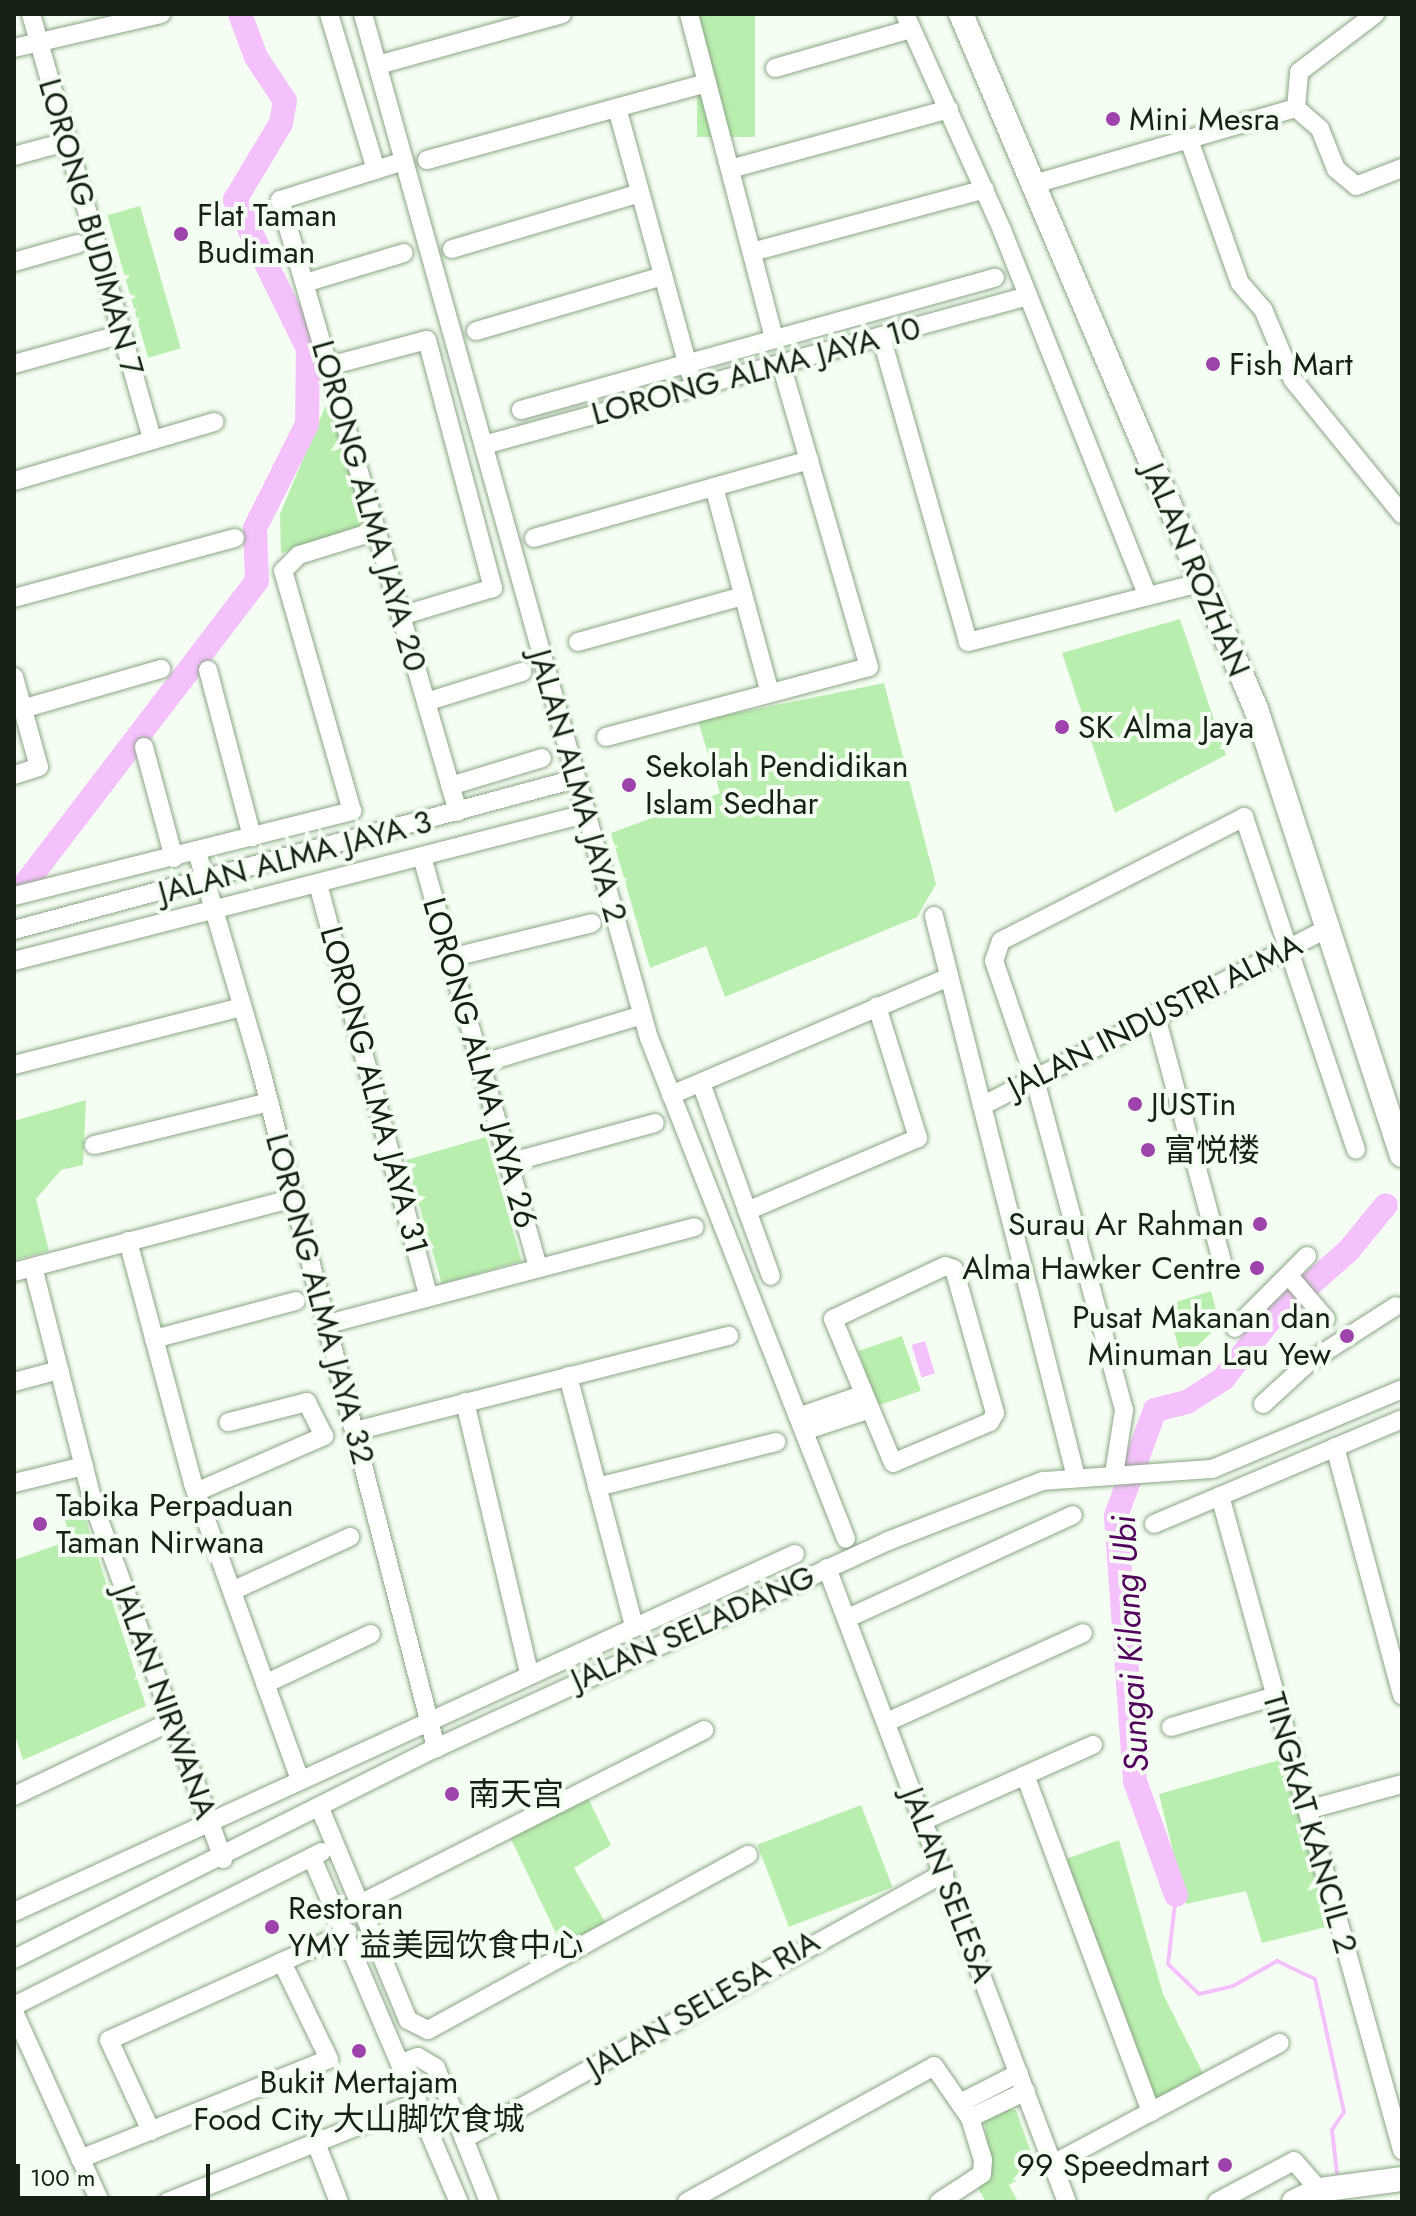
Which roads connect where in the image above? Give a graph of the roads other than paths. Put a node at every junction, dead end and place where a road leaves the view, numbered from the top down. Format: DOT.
graph roads {
  1 [pos="31,14"];
  2 [pos="161,14"];
  3 [pos="329,14"];
  4 [pos="363,14"];
  5 [pos="562,14"];
  6 [pos="689,14"];
  7 [pos="948,14"];
  8 [pos="961,14"];
  9 [pos="1375,14"];
  10 [pos="908,21"];
  11 [pos="38,42"];
  12 [pos="970,44"];
  13 [pos="14,48"];
  14 [pos="378,65"];
  15 [pos="775,68"];
  16 [pos="707,83"];
  17 [pos="617,108"];
  18 [pos="1296,108"];
  19 [pos="949,109"];
  20 [pos="1189,140"];
  21 [pos="66,142"];
  22 [pos="14,156"];
  23 [pos="427,160"];
  24 [pos="404,161"];
  25 [pos="1402,168"];
  26 [pos="730,169"];
  27 [pos="376,170"];
  28 [pos="1034,184"];
  29 [pos="985,189"];
  30 [pos="640,193"];
  31 [pos="77,244"];
  32 [pos="452,249"];
  33 [pos="752,252"];
  34 [pos="404,253"];
  35 [pos="14,262"];
  36 [pos="663,276"];
  37 [pos="995,278"];
  38 [pos="305,283"];
  39 [pos="1028,296"];
  40 [pos="476,331"];
  41 [pos="122,334"];
  42 [pos="881,336"];
  43 [pos="774,339"];
  44 [pos="687,363"];
  45 [pos="14,364"];
  46 [pos="781,364"];
  47 [pos="329,366"];
  48 [pos="694,388"];
  49 [pos="521,410"];
  50 [pos="215,422"];
  51 [pos="152,440"];
  52 [pos="484,445"];
  53 [pos="809,460"];
  54 [pos="14,481"];
  55 [pos="714,487"];
  56 [pos="1402,514"];
  57 [pos="376,531"];
  58 [pos="235,538"];
  59 [pos="534,538"];
  60 [pos="1199,583"];
  61 [pos="743,596"];
  62 [pos="1148,596"];
  63 [pos="14,598"];
  64 [pos="401,616"];
  65 [pos="578,642"];
  66 [pos="161,669"];
  67 [pos="208,670"];
  68 [pos="522,672"];
  69 [pos="14,677"];
  70 [pos="769,690"];
  71 [pos="426,702"];
  72 [pos="22,709"];
  73 [pos="606,737"];
  74 [pos="144,747"];
  75 [pos="542,758"];
  76 [pos="14,775"];
  77 [pos="575,779"];
  78 [pos="450,786"];
  79 [pos="458,812"];
  80 [pos="585,814"];
  81 [pos="252,837"];
  82 [pos="197,852"];
  83 [pos="422,857"];
  84 [pos="174,858"];
  85 [pos="206,884"];
  86 [pos="318,884"];
  87 [pos="17,895"];
  88 [pos="214,912"];
  89 [pos="934,916"];
  90 [pos="592,923"];
  91 [pos="20,928"];
  92 [pos="1328,928"];
  93 [pos="1287,947"];
  94 [pos="450,958"];
  95 [pos="14,961"];
  96 [pos="949,977"];
  97 [pos="877,1006"];
  98 [pos="242,1007"];
  99 [pos="1155,1013"];
  100 [pos="642,1015"];
  101 [pos="480,1064"];
  102 [pos="14,1065"];
  103 [pos="1034,1077"];
  104 [pos="701,1083"];
  105 [pos="671,1095"];
  106 [pos="269,1102"];
  107 [pos="982,1106"];
  108 [pos="655,1123"];
  109 [pos="94,1145"];
  110 [pos="1356,1150"];
  111 [pos="1402,1155"];
  112 [pos="508,1163"];
  113 [pos="294,1198"];
  114 [pos="747,1211"];
  115 [pos="694,1227"];
  116 [pos="128,1241"];
  117 [pos="1307,1256"];
  118 [pos="1223,1265"];
  119 [pos="33,1267"];
  120 [pos="538,1268"];
  121 [pos="14,1272"];
  122 [pos="771,1276"];
  123 [pos="1293,1280"];
  124 [pos="429,1297"];
  125 [pos="296,1301"];
  126 [pos="1396,1306"];
  127 [pos="1322,1313"];
  128 [pos="328,1324"];
  129 [pos="1235,1328"];
  130 [pos="729,1336"];
  131 [pos="154,1339"];
  132 [pos="59,1370"];
  133 [pos="568,1376"];
  134 [pos="14,1382"];
  135 [pos="1402,1389"];
  136 [pos="465,1402"];
  137 [pos="865,1402"];
  138 [pos="1263,1404"];
  139 [pos="1402,1419"];
  140 [pos="229,1422"];
  141 [pos="801,1424"];
  142 [pos="355,1431"];
  143 [pos="776,1442"];
  144 [pos="1335,1447"];
  145 [pos="84,1466"];
  146 [pos="1119,1475"];
  147 [pos="1173,1475"];
  148 [pos="1076,1477"];
  149 [pos="14,1483"];
  150 [pos="597,1487"];
  151 [pos="196,1492"];
  152 [pos="1216,1497"];
  153 [pos="1073,1515"];
  154 [pos="1154,1524"];
  155 [pos="350,1537"];
  156 [pos="846,1539"];
  157 [pos="888,1541"];
  158 [pos="795,1554"];
  159 [pos="827,1568"];
  160 [pos="806,1577"];
  161 [pos="232,1591"];
  162 [pos="848,1618"];
  163 [pos="633,1622"];
  164 [pos="1083,1633"];
  165 [pos="371,1634"];
  166 [pos="529,1673"];
  167 [pos="265,1684"];
  168 [pos="1402,1695"];
  169 [pos="1275,1696"];
  170 [pos="429,1717"];
  171 [pos="172,1721"];
  172 [pos="887,1722"];
  173 [pos="1171,1727"];
  174 [pos="704,1730"];
  175 [pos="1093,1745"];
  176 [pos="436,1748"];
  177 [pos="1025,1775"];
  178 [pos="300,1780"];
  179 [pos="1402,1784"];
  180 [pos="15,1791"];
  181 [pos="319,1806"];
  182 [pos="1307,1810"];
  183 [pos="925,1820"];
  184 [pos="210,1824"];
  185 [pos="334,1843"];
  186 [pos="748,1855"];
  187 [pos="223,1859"];
  188 [pos="313,1860"];
  189 [pos="944,1873"];
  190 [pos="360,1904"];
  191 [pos="14,1912"];
  192 [pos="340,1914"];
  193 [pos="348,1932"];
  194 [pos="14,1959"];
  195 [pos="282,1962"];
  196 [pos="14,2009"];
  197 [pos="408,2020"];
  198 [pos="388,2029"];
  199 [pos="1280,2043"];
  200 [pos="402,2063"];
  201 [pos="1019,2073"];
  202 [pos="1026,2091"];
  203 [pos="418,2102"];
  204 [pos="965,2110"];
  205 [pos="1151,2112"];
  206 [pos="151,2131"];
  207 [pos="464,2139"];
  208 [pos="316,2143"];
  209 [pos="1402,2150"];
  210 [pos="80,2159"];
  211 [pos="1053,2164"];
  212 [pos="1402,2179"];
  213 [pos="215,2183"];
  214 [pos="1323,2190"];
  215 [pos="100,2202"];
  216 [pos="167,2202"];
  217 [pos="223,2202"];
  218 [pos="339,2202"];
  219 [pos="459,2202"];
  220 [pos="489,2202"];
  221 [pos="687,2202"];
  222 [pos="939,2202"];
  223 [pos="1067,2202"];
  224 [pos="1217,2202"];
  225 [pos="1294,2202"];
  1 -- 11 [label="street, LORONG BUDIMAN 7"];
  2 -- 11 [label="street"];
  3 -- 27 [label="street"];
  4 -- 14 [label="street, JALAN ALMA JAYA 2"];
  5 -- 14 [label="street"];
  6 -- 16 [label="street"];
  7 -- 12 [label="main road, JALAN ROZHAN"];
  8 -- 12 [label="main road, JALAN ROZHAN"];
  9 -- 18 [label="street"];
  10 -- 15 [label="street"];
  10 -- 19 [label="street, JALAN ROZHAN"];
  11 -- 13 [label="street"];
  11 -- 21 [label="street, LORONG BUDIMAN 7"];
  12 -- 28 [label="main road, JALAN ROZHAN"];
  14 -- 24 [label="street, JALAN ALMA JAYA 2"];
  16 -- 17 [label="street"];
  16 -- 26 [label="street"];
  17 -- 23 [label="street"];
  17 -- 30 [label="street"];
  18 -- 20 [label="street"];
  18 -- 25 [label="street"];
  19 -- 26 [label="street"];
  19 -- 29 [label="street, JALAN ROZHAN"];
  20 -- 28 [label="street"];
  20 -- 56 [label="street"];
  21 -- 22 [label="street"];
  21 -- 41 [label="street, LORONG BUDIMAN 7"];
  24 -- 27 [label="street"];
  24 -- 52 [label="street, JALAN ALMA JAYA 2"];
  26 -- 33 [label="street"];
  27 -- 38 [label="street, LORONG ALMA JAYA 20"];
  28 -- 60 [label="main road, JALAN ROZHAN"];
  29 -- 33 [label="street"];
  29 -- 39 [label="street, JALAN ROZHAN"];
  30 -- 32 [label="street"];
  30 -- 36 [label="street"];
  31 -- 35 [label="street"];
  33 -- 43 [label="street"];
  34 -- 38 [label="street"];
  36 -- 40 [label="street"];
  36 -- 44 [label="street"];
  37 -- 43 [label="street, LORONG ALMA JAYA 10"];
  38 -- 47 [label="street, LORONG ALMA JAYA 20"];
  39 -- 42 [label="street, LORONG ALMA JAYA 10"];
  39 -- 62 [label="street, JALAN ROZHAN"];
  41 -- 45 [label="street"];
  41 -- 51 [label="street, LORONG BUDIMAN 7"];
  42 -- 46 [label="street, LORONG ALMA JAYA 10"];
  42 -- 62 [label="street"];
  43 -- 44 [label="street, LORONG ALMA JAYA 10"];
  44 -- 48 [label="street"];
  44 -- 49 [label="street, LORONG ALMA JAYA 10"];
  46 -- 48 [label="street, LORONG ALMA JAYA 10"];
  46 -- 53 [label="street"];
  47 -- 57 [label="street, LORONG ALMA JAYA 20"];
  47 -- 64 [label="street"];
  48 -- 52 [label="street, LORONG ALMA JAYA 10"];
  50 -- 51 [label="street"];
  51 -- 54 [label="street"];
  52 -- 77 [label="street, JALAN ALMA JAYA 2"];
  53 -- 55 [label="street"];
  53 -- 70 [label="street"];
  55 -- 59 [label="street"];
  55 -- 61 [label="street"];
  57 -- 64 [label="street, LORONG ALMA JAYA 20"];
  57 -- 81 [label="street, JALAN ALMA JAYA 3"];
  58 -- 63 [label="street"];
  60 -- 62 [label="street"];
  60 -- 92 [label="main road, JALAN ROZHAN"];
  61 -- 65 [label="street"];
  61 -- 70 [label="street"];
  64 -- 71 [label="street, LORONG ALMA JAYA 20"];
  66 -- 72 [label="street"];
  67 -- 81 [label="street"];
  68 -- 71 [label="street"];
  69 -- 72 [label="street"];
  70 -- 73 [label="street"];
  71 -- 78 [label="street, LORONG ALMA JAYA 20"];
  72 -- 76 [label="street"];
  74 -- 84 [label="street"];
  75 -- 78 [label="street, JALAN ALMA JAYA 3"];
  77 -- 79 [label="street, JALAN ALMA JAYA 3"];
  77 -- 80 [label="street, JALAN ALMA JAYA 2"];
  78 -- 79 [label="street, LORONG ALMA JAYA 20"];
  79 -- 85 [label="street, JALAN ALMA JAYA 3"];
  80 -- 83 [label="street, JALAN ALMA JAYA 3"];
  80 -- 100 [label="street, JALAN ALMA JAYA 2"];
  81 -- 82 [label="street, JALAN ALMA JAYA 3"];
  82 -- 84 [label="street, JALAN ALMA JAYA 3"];
  82 -- 85 [label="street, LORONG ALMA JAYA 32"];
  83 -- 86 [label="street, JALAN ALMA JAYA 3"];
  83 -- 94 [label="street, LORONG ALMA JAYA 26"];
  84 -- 87 [label="street, JALAN ALMA JAYA 3"];
  85 -- 88 [label="street, LORONG ALMA JAYA 32"];
  85 -- 91 [label="street, JALAN ALMA JAYA 3"];
  86 -- 88 [label="street, JALAN ALMA JAYA 3"];
  86 -- 124 [label="street, LORONG ALMA JAYA 31"];
  87 -- 91 [label="street"];
  88 -- 95 [label="street, JALAN ALMA JAYA 3"];
  88 -- 98 [label="street, LORONG ALMA JAYA 32"];
  89 -- 96 [label="street"];
  90 -- 94 [label="street"];
  92 -- 93 [label="street, JALAN INDUSTRI ALMA"];
  92 -- 111 [label="main road, JALAN ROZHAN"];
  93 -- 99 [label="street, JALAN INDUSTRI ALMA"];
  93 -- 103 [label="street"];
  93 -- 110 [label="street"];
  94 -- 101 [label="street, LORONG ALMA JAYA 26"];
  96 -- 97 [label="street"];
  96 -- 107 [label="street"];
  97 -- 104 [label="street"];
  97 -- 114 [label="street"];
  98 -- 102 [label="street"];
  98 -- 106 [label="street, LORONG ALMA JAYA 32"];
  99 -- 103 [label="street, JALAN INDUSTRI ALMA"];
  99 -- 118 [label="street"];
  100 -- 101 [label="street"];
  100 -- 105 [label="street, JALAN ALMA JAYA 2"];
  101 -- 112 [label="street, LORONG ALMA JAYA 26"];
  103 -- 107 [label="street, JALAN INDUSTRI ALMA"];
  103 -- 146 [label="street"];
  104 -- 105 [label="street"];
  104 -- 114 [label="street"];
  105 -- 141 [label="street, JALAN ALMA JAYA 2"];
  106 -- 109 [label="street"];
  106 -- 113 [label="street, LORONG ALMA JAYA 32"];
  107 -- 148 [label="street"];
  108 -- 112 [label="street"];
  112 -- 120 [label="street, LORONG ALMA JAYA 26"];
  113 -- 116 [label="street"];
  113 -- 128 [label="street, LORONG ALMA JAYA 32"];
  114 -- 122 [label="street"];
  115 -- 120 [label="street"];
  116 -- 119 [label="street"];
  116 -- 131 [label="street"];
  117 -- 123 [label="street"];
  119 -- 121 [label="street"];
  119 -- 132 [label="street, JALAN NIRWANA"];
  120 -- 124 [label="street"];
  123 -- 127 [label="street"];
  123 -- 129 [label="street"];
  124 -- 128 [label="street"];
  125 -- 131 [label="street"];
  126 -- 138 [label="street"];
  128 -- 142 [label="street, LORONG ALMA JAYA 32"];
  130 -- 133 [label="street"];
  131 -- 151 [label="street"];
  132 -- 134 [label="street"];
  132 -- 145 [label="street, JALAN NIRWANA"];
  133 -- 136 [label="street"];
  133 -- 150 [label="street"];
  135 -- 147 [label="street, JALAN SELADANG"];
  136 -- 142 [label="street"];
  136 -- 166 [label="street"];
  137 -- 137 [label="street"];
  137 -- 141 [label="street"];
  139 -- 144 [label="street"];
  140 -- 151 [label="street"];
  141 -- 156 [label="street, JALAN ALMA JAYA 2"];
  142 -- 170 [label="street, LORONG ALMA JAYA 32"];
  143 -- 150 [label="street"];
  144 -- 152 [label="street"];
  144 -- 168 [label="street"];
  145 -- 149 [label="street"];
  145 -- 171 [label="street, JALAN NIRWANA"];
  146 -- 147 [label="street, JALAN SELADANG"];
  146 -- 148 [label="street, JALAN SELADANG"];
  147 -- 152 [label="street"];
  148 -- 157 [label="street, JALAN SELADANG"];
  150 -- 163 [label="street"];
  151 -- 161 [label="street"];
  152 -- 154 [label="street"];
  152 -- 169 [label="street, TINGKAT KANCIL 2"];
  153 -- 162 [label="street, JALAN SELADANG"];
  155 -- 161 [label="street"];
  156 -- 157 [label="street"];
  156 -- 160 [label="street"];
  157 -- 159 [label="street, JALAN SELADANG"];
  158 -- 163 [label="street, JALAN SELADANG"];
  159 -- 160 [label="street, JALAN SELADANG"];
  159 -- 162 [label="street, JALAN SELESA"];
  160 -- 176 [label="street, JALAN SELADANG"];
  161 -- 167 [label="street"];
  162 -- 172 [label="street, JALAN SELESA"];
  163 -- 166 [label="street, JALAN SELADANG"];
  164 -- 172 [label="street"];
  165 -- 167 [label="street"];
  166 -- 170 [label="street, JALAN SELADANG"];
  167 -- 178 [label="street"];
  169 -- 173 [label="street"];
  169 -- 182 [label="street, TINGKAT KANCIL 2"];
  170 -- 176 [label="street, LORONG ALMA JAYA 32"];
  170 -- 178 [label="street, JALAN SELADANG"];
  171 -- 180 [label="street"];
  171 -- 184 [label="street, JALAN NIRWANA"];
  172 -- 183 [label="street, JALAN SELESA"];
  174 -- 190 [label="street"];
  175 -- 177 [label="street"];
  176 -- 181 [label="street, JALAN SELADANG"];
  177 -- 183 [label="street"];
  177 -- 205 [label="street"];
  178 -- 184 [label="street, JALAN SELADANG"];
  179 -- 182 [label="street"];
  181 -- 185 [label="street"];
  181 -- 187 [label="street, JALAN SELADANG"];
  182 -- 209 [label="street, TINGKAT KANCIL 2"];
  183 -- 189 [label="street, JALAN SELESA"];
  184 -- 187 [label="street, JALAN NIRWANA"];
  184 -- 191 [label="street, JALAN SELADANG"];
  185 -- 188 [label="street"];
  185 -- 190 [label="street"];
  186 -- 197 [label="street"];
  187 -- 194 [label="street, JALAN SELADANG"];
  188 -- 192 [label="street"];
  188 -- 196 [label="street"];
  189 -- 201 [label="street, JALAN SELESA"];
  189 -- 207 [label="street, JALAN SELESA RIA"];
  190 -- 192 [label="street"];
  190 -- 197 [label="street"];
  192 -- 193 [label="street"];
  193 -- 195 [label="street"];
  193 -- 198 [label="street"];
  195 -- 206 [label="street"];
  195 -- 206 [label="street"];
  196 -- 210 [label="street"];
  197 -- 198 [label="street"];
  198 -- 200 [label="street"];
  199 -- 205 [label="street"];
  200 -- 203 [label="street"];
  200 -- 207 [label="street"];
  201 -- 202 [label="street, JALAN SELESA"];
  201 -- 204 [label="street"];
  202 -- 204 [label="street"];
  202 -- 211 [label="street, JALAN SELESA"];
  203 -- 208 [label="street"];
  203 -- 219 [label="street"];
  204 -- 221 [label="street"];
  204 -- 222 [label="street"];
  205 -- 211 [label="street"];
  206 -- 210 [label="street"];
  207 -- 220 [label="street"];
  208 -- 213 [label="street"];
  208 -- 218 [label="street"];
  210 -- 215 [label="street"];
  211 -- 223 [label="street, JALAN SELESA"];
  212 -- 214 [label="main road"];
  213 -- 216 [label="street"];
  213 -- 217 [label="street"];
  214 -- 224 [label="street"];
  214 -- 225 [label="main road"];
}
